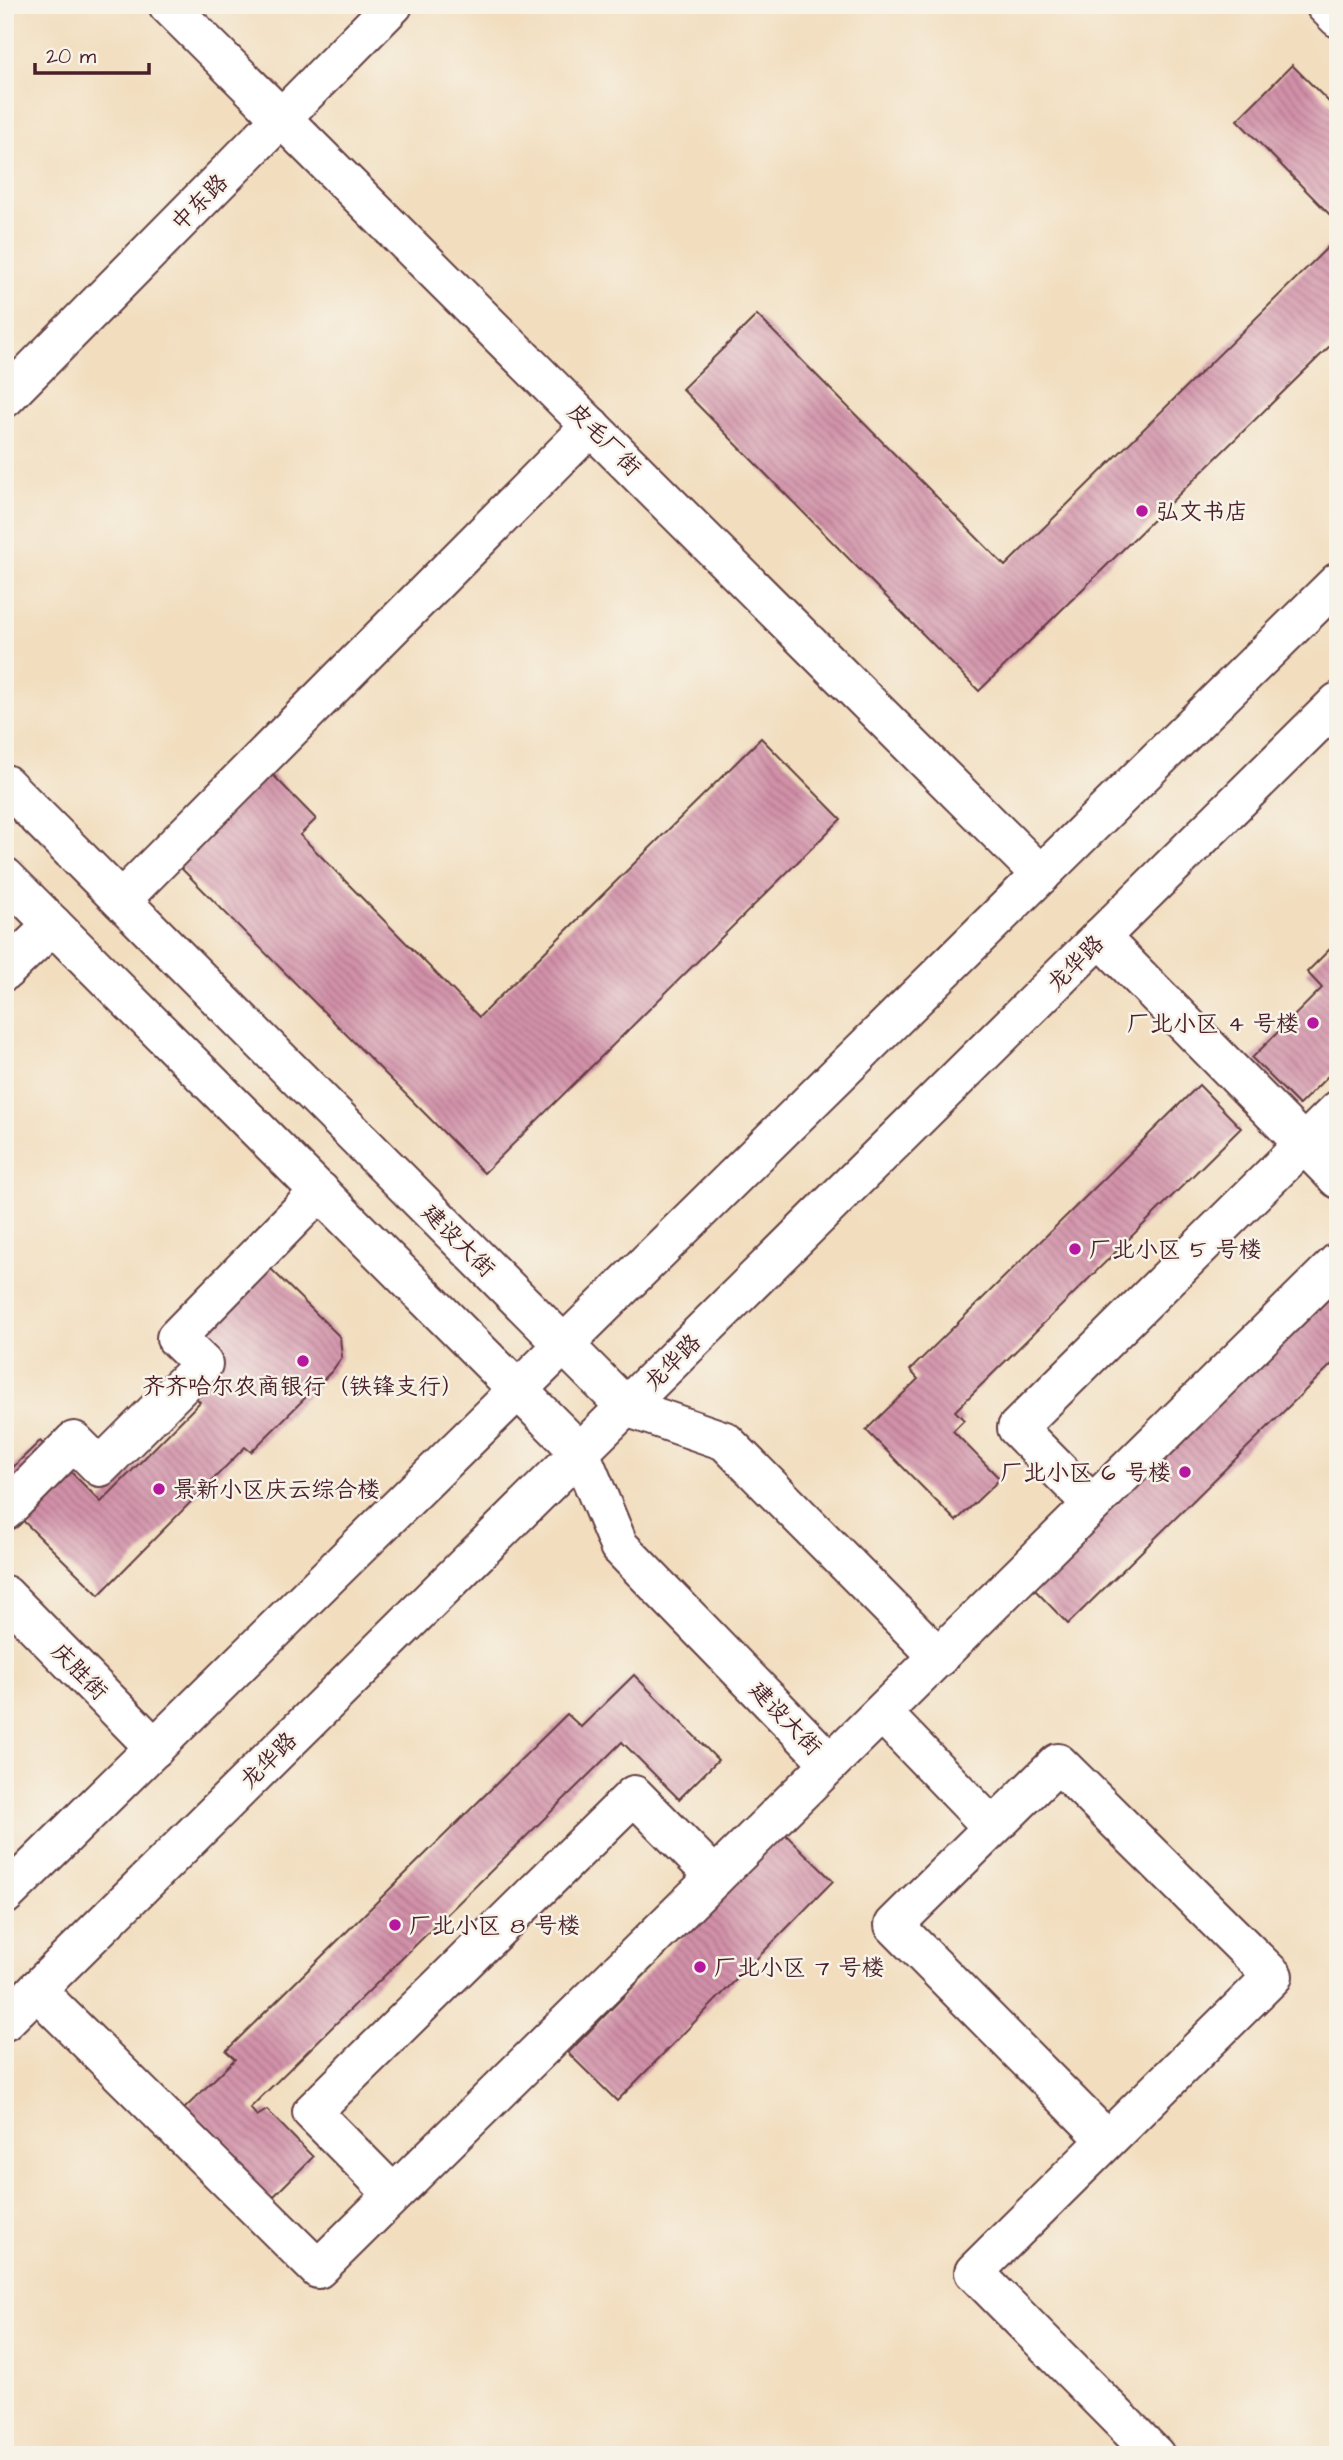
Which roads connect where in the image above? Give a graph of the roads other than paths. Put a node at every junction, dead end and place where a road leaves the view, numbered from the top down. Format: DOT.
graph roads {
  1 [pos="167,5"];
  2 [pos="393,5"];
  3 [pos="1325,5"];
  4 [pos="1338,18"];
  5 [pos="282,117"];
  6 [pos="5,398"];
  7 [pos="591,426"];
  8 [pos="1338,582"];
  9 [pos="1338,702"];
  10 [pos="5,784"];
  11 [pos="1041,874"];
  12 [pos="5,877"];
  13 [pos="121,900"];
  14 [pos="53,925"];
  15 [pos="1100,937"];
  16 [pos="5,971"];
  17 [pos="1338,1110"];
  18 [pos="1303,1144"];
  19 [pos="1338,1180"];
  20 [pos="320,1191"];
  21 [pos="1338,1262"];
  22 [pos="564,1345"];
  23 [pos="518,1390"];
  24 [pos="626,1407"];
  25 [pos="580,1452"];
  26 [pos="1092,1504"];
  27 [pos="5,1511"];
  28 [pos="5,1595"];
  29 [pos="939,1657"];
  30 [pos="881,1713"];
  31 [pos="155,1748"];
  32 [pos="830,1763"];
  33 [pos="992,1827"];
  34 [pos="715,1877"];
  35 [pos="5,1895"];
  36 [pos="36,1990"];
  37 [pos="5,2021"];
  38 [pos="1107,2140"];
  39 [pos="393,2194"];
  40 [pos="1155,2455"];
  1 -- 5 [label="street, 皮毛厂街"];
  2 -- 5 [label="street, 中东路"];
  3 -- 4 [label="street"];
  5 -- 6 [label="street, 中东路"];
  5 -- 7 [label="street, 皮毛厂街"];
  7 -- 11 [label="street, 皮毛厂街"];
  7 -- 13 [label="street"];
  8 -- 11 [label="street"];
  9 -- 15 [label="street, 龙华路"];
  10 -- 13 [label="street, 建设大街"];
  11 -- 22 [label="street"];
  12 -- 14 [label="street, 建设大街"];
  13 -- 22 [label="street, 建设大街"];
  14 -- 16 [label="street"];
  14 -- 20 [label="street, 建设大街"];
  15 -- 18 [label="street"];
  15 -- 24 [label="street, 龙华路"];
  17 -- 18 [label="street"];
  18 -- 19 [label="street"];
  18 -- 26 [label="street"];
  20 -- 23 [label="street, 建设大街"];
  20 -- 27 [label="street"];
  21 -- 26 [label="street"];
  22 -- 23 [label="street"];
  22 -- 24 [label="street, 建设大街"];
  23 -- 25 [label="street, 建设大街"];
  23 -- 31 [label="street"];
  24 -- 25 [label="street, 龙华路"];
  24 -- 29 [label="street, 建设大街"];
  25 -- 32 [label="street, 建设大街"];
  25 -- 36 [label="street, 龙华路"];
  26 -- 29 [label="street"];
  28 -- 31 [label="street, 庆胜街"];
  29 -- 30 [label="street"];
  30 -- 32 [label="street"];
  30 -- 33 [label="street"];
  31 -- 35 [label="street"];
  32 -- 34 [label="street"];
  33 -- 38 [label="street"];
  33 -- 38 [label="street"];
  34 -- 39 [label="street"];
  34 -- 39 [label="street"];
  36 -- 37 [label="street, 龙华路"];
  36 -- 39 [label="street"];
  38 -- 40 [label="street"];
}
